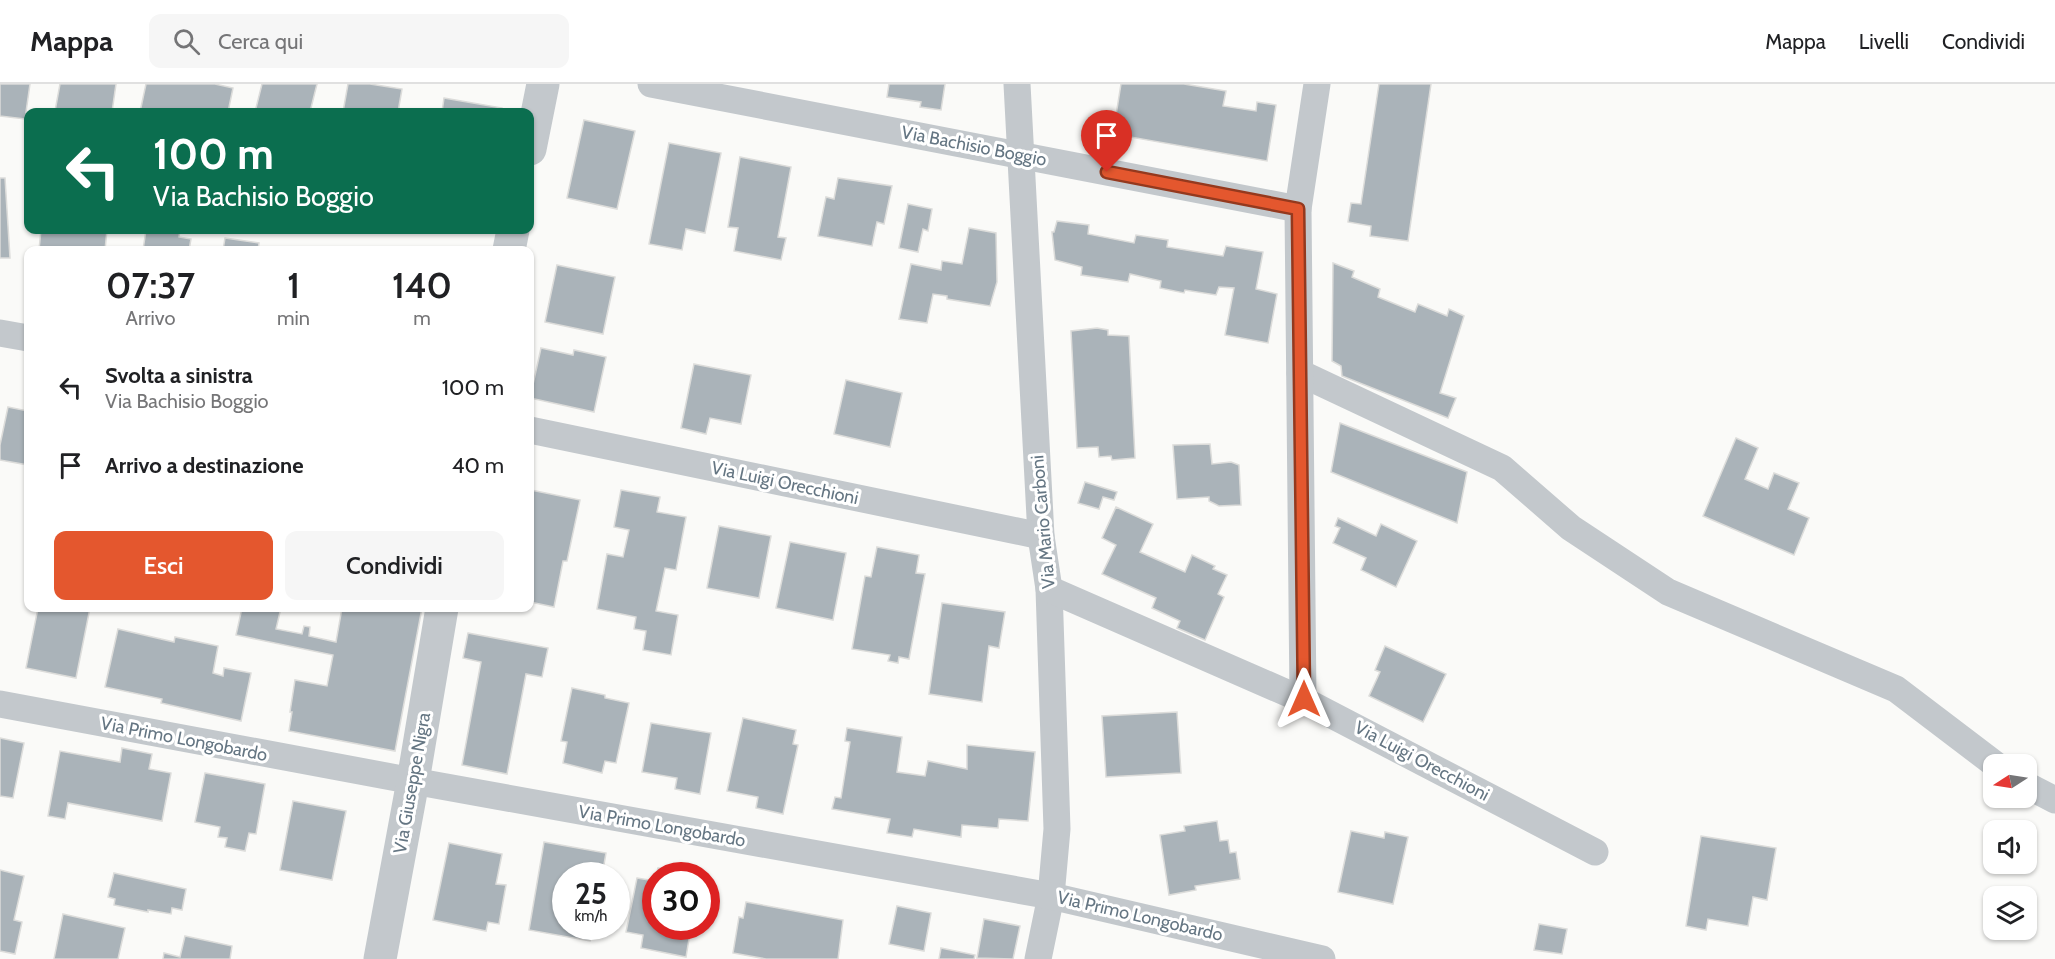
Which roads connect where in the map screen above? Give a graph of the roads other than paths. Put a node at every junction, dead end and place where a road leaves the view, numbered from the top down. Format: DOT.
graph roads {
  1 [pos="543,84"];
  2 [pos="651,84"];
  3 [pos="1017,84"];
  4 [pos="1317,84"];
  5 [pos="534,128"];
  6 [pos="1020,154"];
  7 [pos="1298,209"];
  8 [pos="0,333"];
  9 [pos="24,337"];
  10 [pos="1300,373"];
  11 [pos="534,431"];
  12 [pos="1041,536"];
  13 [pos="1049,589"];
  14 [pos="441,612"];
  15 [pos="1304,699"];
  16 [pos="0,704"];
  17 [pos="1983,755"];
  18 [pos="413,781"];
  19 [pos="2037,791"];
  20 [pos="2055,800"];
  21 [pos="1595,852"];
  22 [pos="1051,896"];
  23 [pos="380,959"];
  24 [pos="1038,959"];
  25 [pos="1322,959"];
  1 -- 5 [label="street"];
  2 -- 6 [label="street, Via Bachisio Boggio"];
  3 -- 6 [label="street, Via Mario Carboni"];
  4 -- 7 [label="street"];
  6 -- 7 [label="street, Via Bachisio Boggio"];
  6 -- 12 [label="street, Via Mario Carboni"];
  7 -- 10 [label="street"];
  8 -- 9 [label="street"];
  10 -- 15 [label="street"];
  10 -- 17 [label="street"];
  11 -- 12 [label="street, Via Luigi Orecchioni"];
  12 -- 13 [label="street, Via Mario Carboni"];
  13 -- 15 [label="street, Via Luigi Orecchioni"];
  13 -- 22 [label="street, Via Mario Carboni"];
  14 -- 18 [label="street, Via Giuseppe Nigra"];
  15 -- 21 [label="street, Via Luigi Orecchioni"];
  16 -- 18 [label="street, Via Primo Longobardo"];
  18 -- 22 [label="street, Via Primo Longobardo"];
  18 -- 23 [label="street, Via Giuseppe Nigra"];
  19 -- 20 [label="street"];
  22 -- 24 [label="street, Via Mario Carboni"];
  22 -- 25 [label="street, Via Primo Longobardo"];
}
